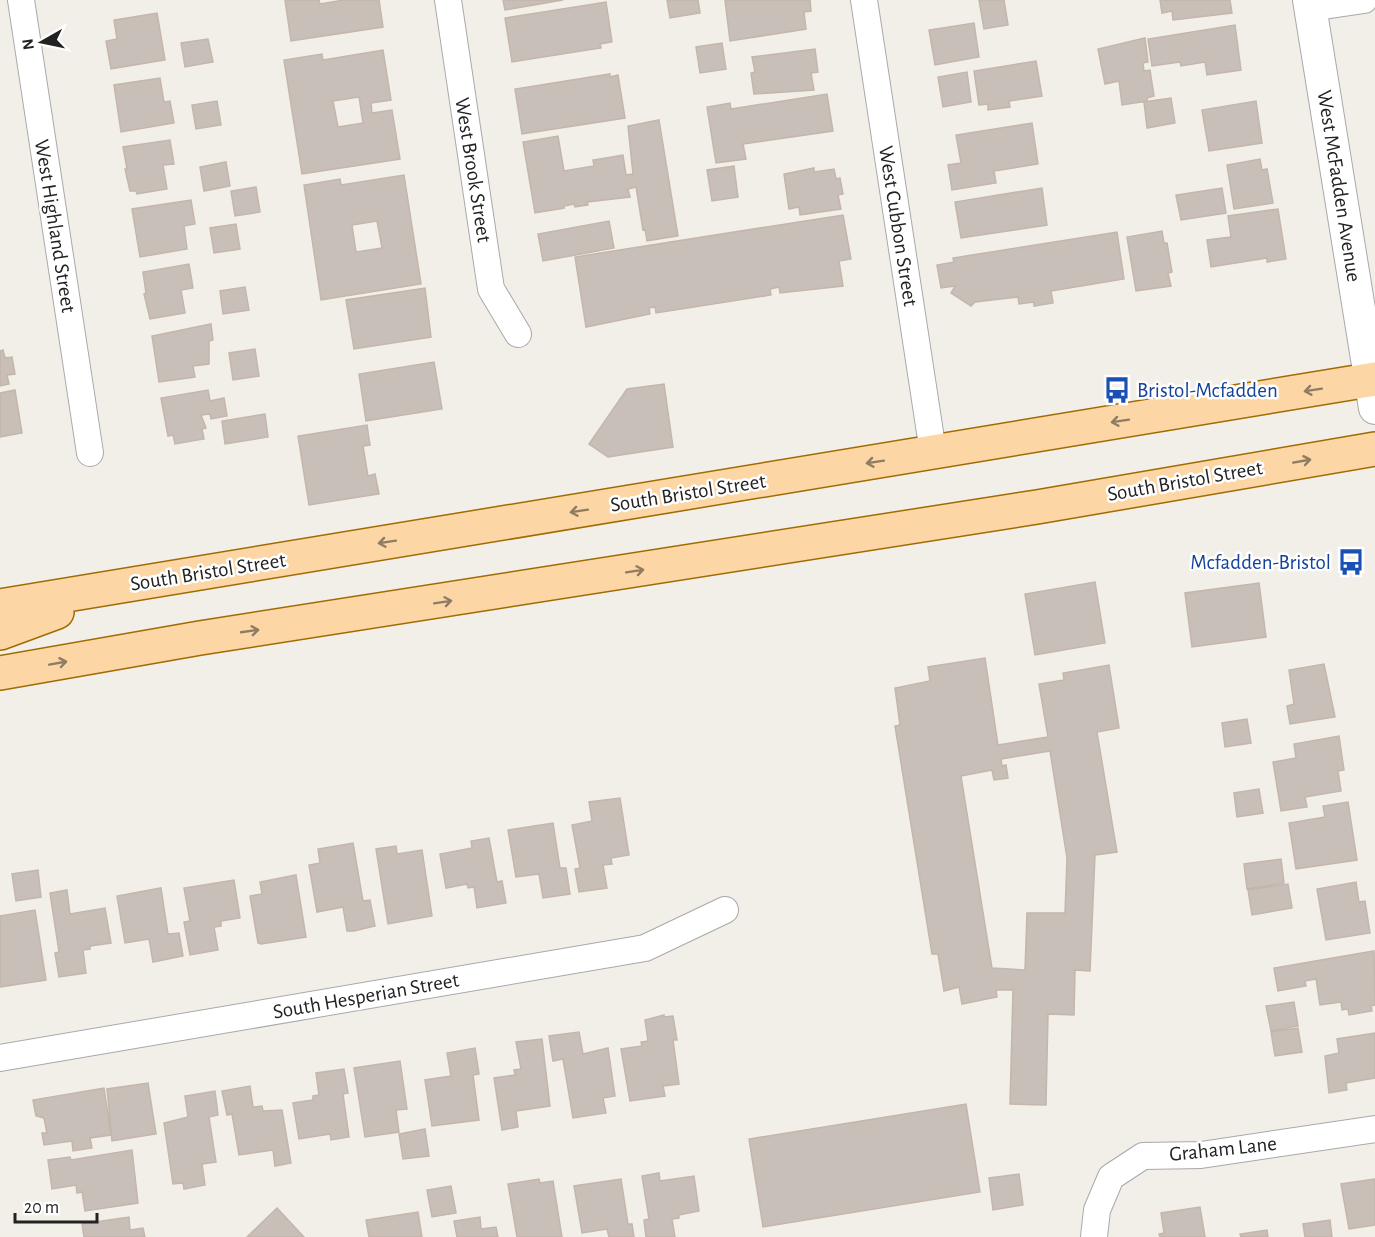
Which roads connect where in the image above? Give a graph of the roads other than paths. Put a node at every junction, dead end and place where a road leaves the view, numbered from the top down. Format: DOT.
graph roads {
  1 [pos="21,0"];
  2 [pos="448,0"];
  3 [pos="864,0"];
  4 [pos="1364,0"];
  5 [pos="1310,4"];
  6 [pos="518,334"];
  7 [pos="1374,389"];
  8 [pos="1375,449"];
  9 [pos="90,453"];
  10 [pos="933,453"];
  11 [pos="138,584"];
  12 [pos="0,606"];
  13 [pos="0,633"];
  14 [pos="0,673"];
  15 [pos="725,910"];
  16 [pos="0,1058"];
  17 [pos="1375,1129"];
  18 [pos="1094,1237"];
  1 -- 9 [label="street, West Highland Street"];
  2 -- 6 [label="street, West Brook Street"];
  3 -- 10 [label="street, West Cubbon Street"];
  4 -- 5 [label="street"];
  5 -- 7 [label="street, West McFadden Avenue"];
  7 -- 10 [label="main road, South Bristol Street, one-way"];
  14 -- 8 [label="main road, South Bristol Street, one-way"];
  10 -- 11 [label="main road, South Bristol Street, one-way"];
  11 -- 12 [label="main road, South Bristol Street"];
  11 -- 13 [label="main road"];
  15 -- 16 [label="street, South Hesperian Street"];
  17 -- 18 [label="street, Graham Lane"];
}
